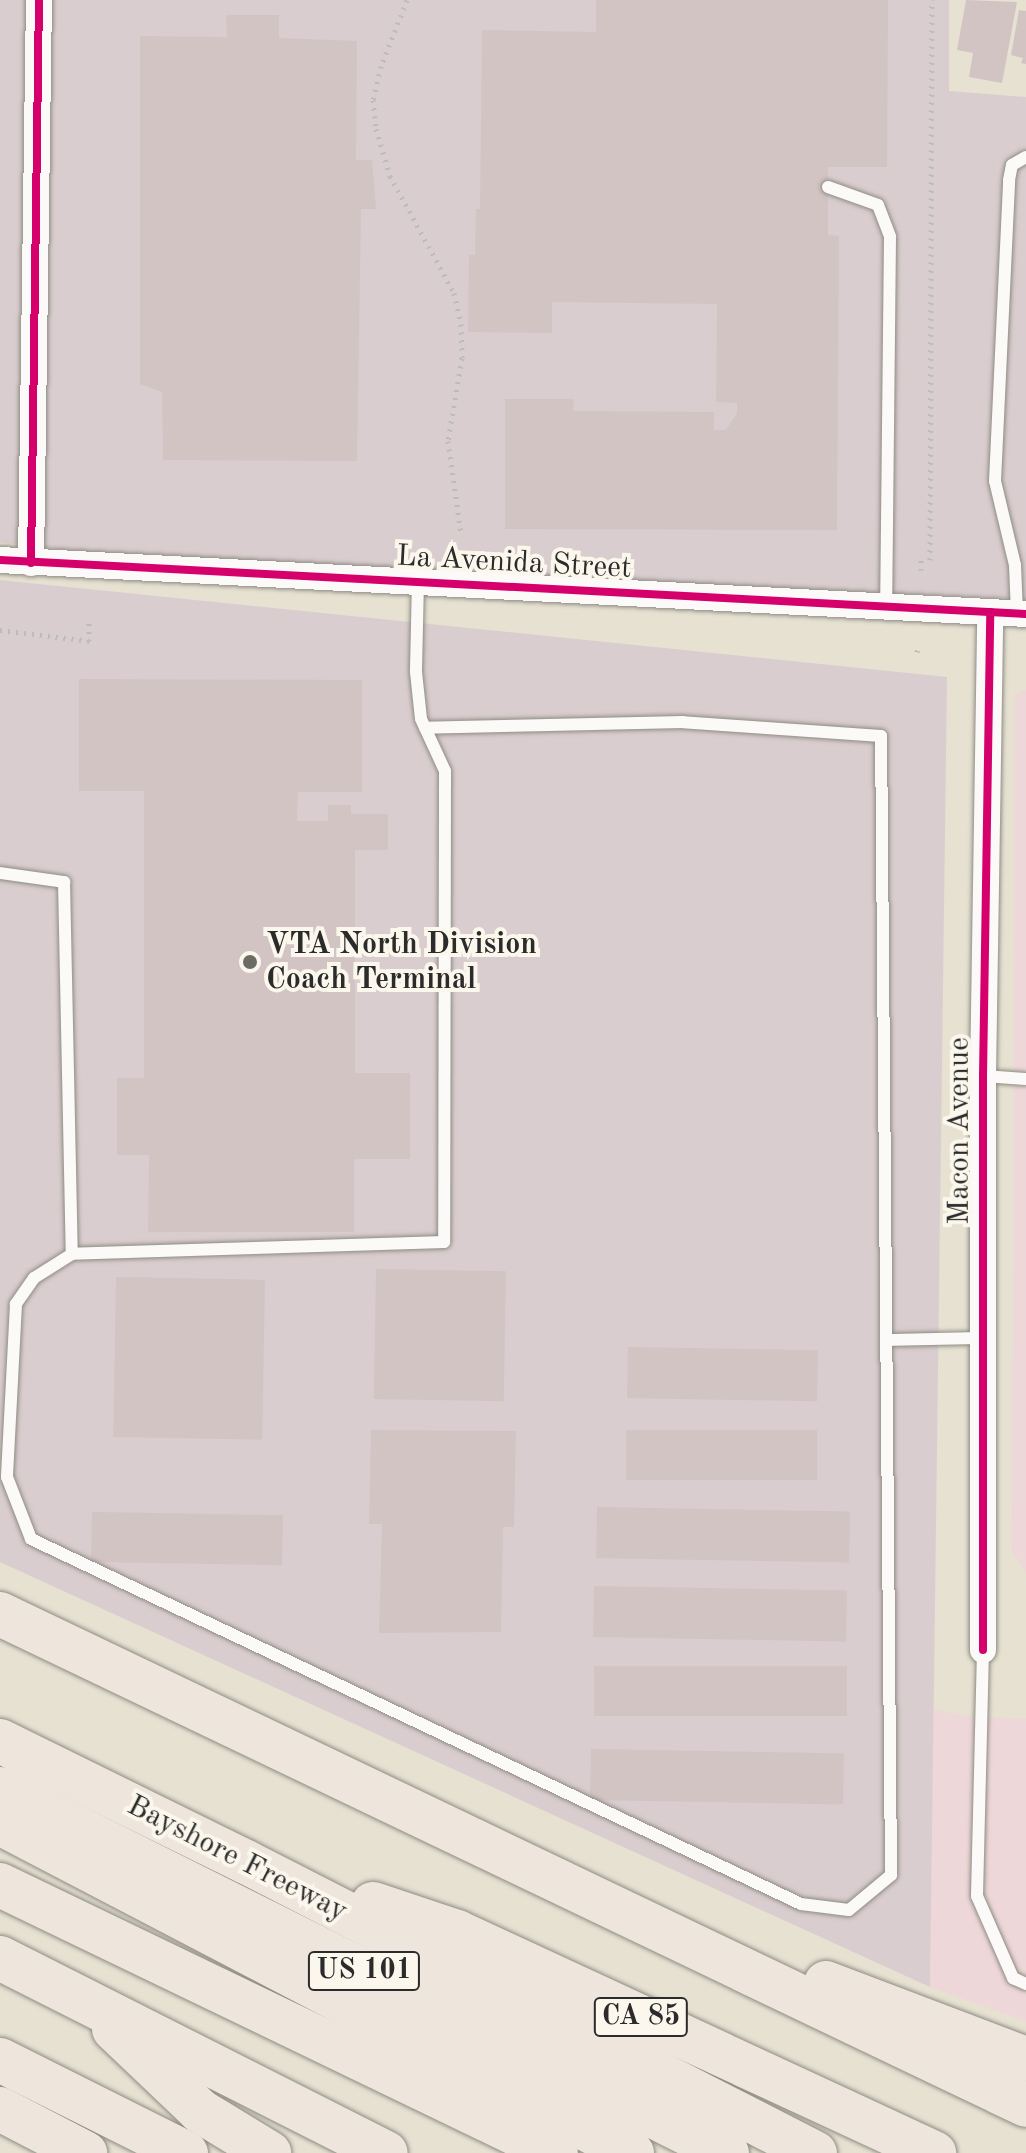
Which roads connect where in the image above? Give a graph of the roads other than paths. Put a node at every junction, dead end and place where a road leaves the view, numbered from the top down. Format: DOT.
graph roads {
  1 [pos="39,0"];
  2 [pos="1026,157"];
  3 [pos="828,187"];
  4 [pos="0,560"];
  5 [pos="31,563"];
  6 [pos="418,581"];
  7 [pos="886,606"];
  8 [pos="990,612"];
  9 [pos="1022,614"];
  10 [pos="425,728"];
  11 [pos="0,873"];
  12 [pos="983,1076"];
  13 [pos="1026,1079"];
  14 [pos="72,1254"];
  15 [pos="984,1338"];
  16 [pos="888,1340"];
  17 [pos="0,1614"];
  18 [pos="983,1650"];
  19 [pos="0,1741"];
  20 [pos="0,1789"];
  21 [pos="0,1823"];
  22 [pos="246,1862"];
  23 [pos="552,1879"];
  24 [pos="0,1885"];
  25 [pos="0,1958"];
  26 [pos="1026,1984"];
  27 [pos="83,2000"];
  28 [pos="1026,2059"];
  29 [pos="0,2060"];
  30 [pos="1026,2105"];
  31 [pos="0,2109"];
  32 [pos="0,2119"];
  33 [pos="74,2153"];
  34 [pos="85,2153"];
  35 [pos="186,2153"];
  36 [pos="269,2153"];
  37 [pos="386,2153"];
  38 [pos="556,2153"];
  39 [pos="632,2153"];
  40 [pos="727,2153"];
  41 [pos="815,2153"];
  42 [pos="934,2153"];
  1 -- 5 [label="street"];
  2 -- 9 [label="lane"];
  3 -- 7 [label="lane"];
  4 -- 5 [label="street, La Avenida Street"];
  5 -- 6 [label="street, La Avenida Street"];
  6 -- 7 [label="street, La Avenida Street"];
  6 -- 10 [label="lane"];
  7 -- 8 [label="street, La Avenida Street"];
  8 -- 9 [label="street, La Avenida Street"];
  8 -- 12 [label="street, Macon Avenue"];
  10 -- 14 [label="lane"];
  10 -- 16 [label="lane"];
  11 -- 14 [label="lane"];
  12 -- 13 [label="lane"];
  12 -- 15 [label="street, Macon Avenue"];
  14 -- 16 [label="lane"];
  15 -- 16 [label="lane"];
  15 -- 18 [label="street, Macon Avenue"];
  17 -- 23 [label="highway"];
  18 -- 26 [label="lane"];
  19 -- 22 [label="highway, Bayshore Freeway / US 101"];
  20 -- 40 [label="highway, US 101"];
  21 -- 39 [label="highway"];
  22 -- 41 [label="highway, Bayshore Freeway / US 101"];
  22 -- 42 [label="highway, CA 85"];
  23 -- 28 [label="highway"];
  23 -- 30 [label="highway"];
  24 -- 38 [label="highway"];
  25 -- 27 [label="highway"];
  27 -- 36 [label="highway"];
  27 -- 37 [label="highway"];
  29 -- 35 [label="highway"];
  31 -- 34 [label="highway"];
  32 -- 33 [label="highway"];
}
